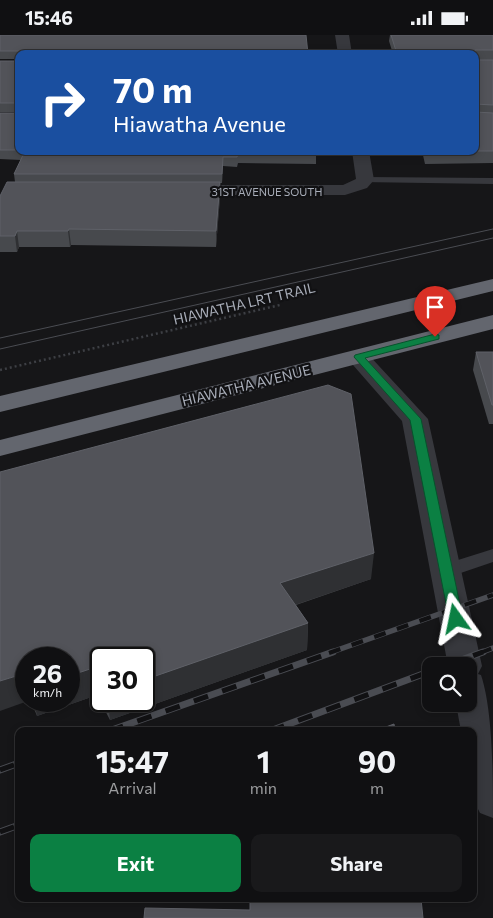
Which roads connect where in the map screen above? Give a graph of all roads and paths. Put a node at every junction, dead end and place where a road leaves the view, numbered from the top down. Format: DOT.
graph roads {
  1 [pos="342,35"];
  2 [pos="344,50"];
  3 [pos="360,155"];
  4 [pos="493,181"];
  5 [pos="360,184"];
  6 [pos="168,190"];
  7 [pos="493,285"];
  8 [pos="289,303"];
  9 [pos="493,322"];
  10 [pos="358,357"];
  11 [pos="0,370"];
  12 [pos="0,404"];
  13 [pos="0,448"];
  14 [pos="493,555"];
  15 [pos="446,571"];
  16 [pos="463,657"];
  17 [pos="475,712"];
  18 [pos="493,803"];
  1 -- 2 [label="street"];
  3 -- 5 [label="street"];
  4 -- 5 [label="lane"];
  5 -- 6 [label="street, 31ST AVENUE SOUTH"];
  7 -- 12 [label="highway"];
  8 -- 11 [label="path, HIAWATHA LRT TRAIL"];
  9 -- 10 [label="highway, HIAWATHA AVENUE"];
  10 -- 13 [label="highway, HIAWATHA AVENUE"];
  10 -- 15 [label="street"];
  14 -- 15 [label="lane"];
  15 -- 16 [label="street"];
  17 -- 18 [label="street"];
}
